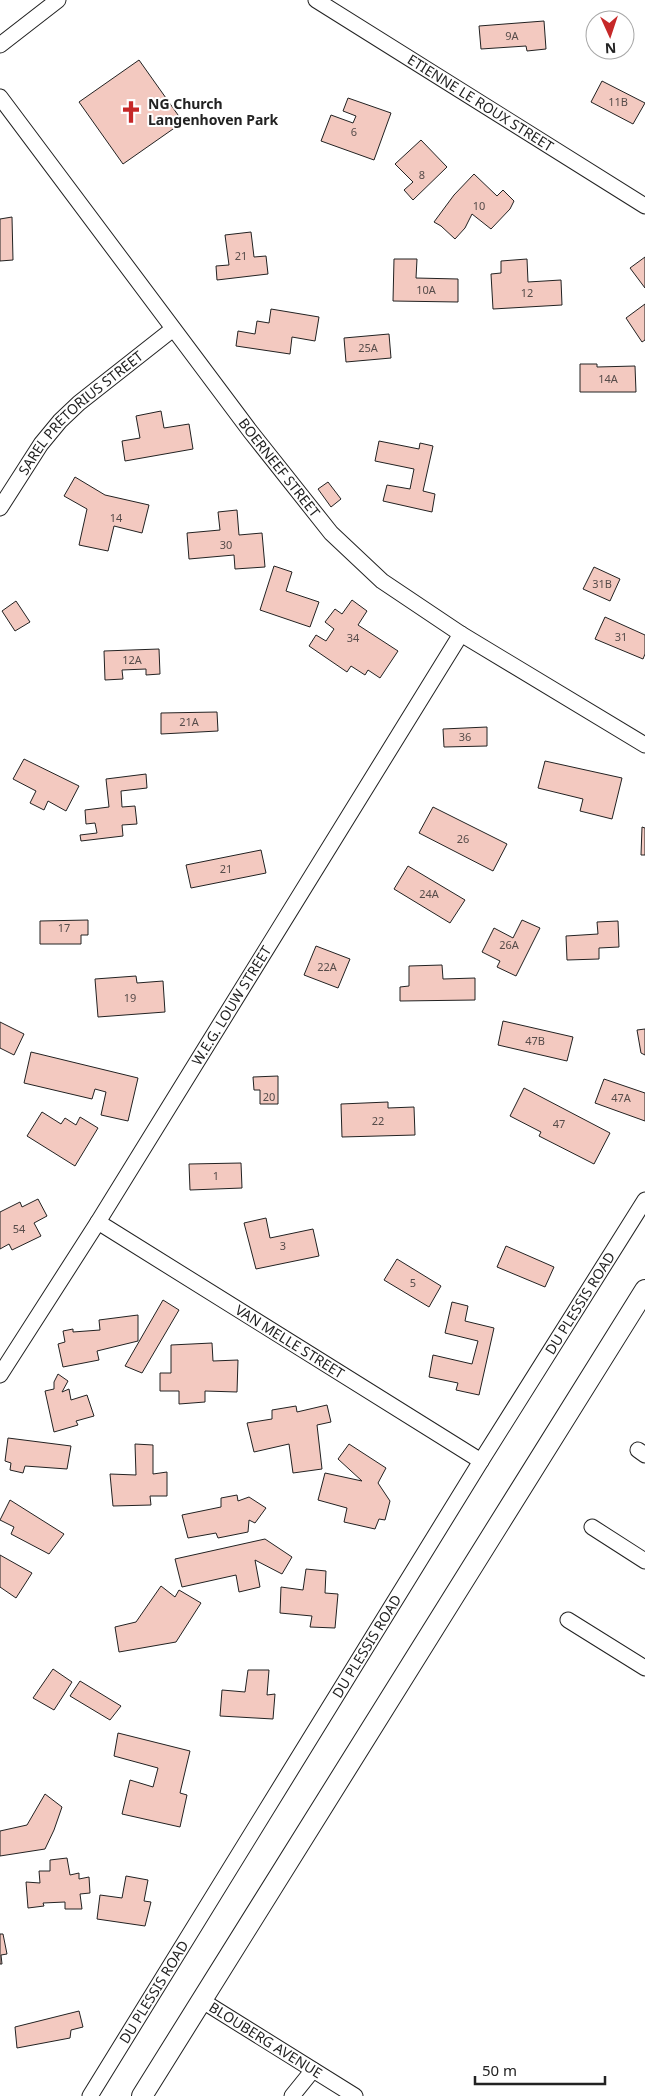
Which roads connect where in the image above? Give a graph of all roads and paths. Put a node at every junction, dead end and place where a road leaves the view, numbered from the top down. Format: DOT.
graph roads {
  1 [pos="58,0"];
  2 [pos="316,0"];
  3 [pos="0,44"];
  4 [pos="0,97"];
  5 [pos="645,206"];
  6 [pos="173,329"];
  7 [pos="0,508"];
  8 [pos="461,634"];
  9 [pos="645,745"];
  10 [pos="645,1200"];
  11 [pos="98,1222"];
  12 [pos="645,1290"];
  13 [pos="0,1375"];
  14 [pos="481,1461"];
  15 [pos="592,1527"];
  16 [pos="645,1561"];
  17 [pos="568,1620"];
  18 [pos="645,1668"];
  19 [pos="201,2000"];
  20 [pos="313,2070"];
  21 [pos="90,2096"];
  22 [pos="142,2096"];
  23 [pos="292,2096"];
  24 [pos="355,2096"];
  1 -- 3 [label="street"];
  2 -- 5 [label="street, ETIENNE LE ROUX STREET"];
  4 -- 6 [label="street, BOERNEEF STREET"];
  6 -- 7 [label="street, SAREL PRETORIUS STREET"];
  6 -- 8 [label="street, BOERNEEF STREET"];
  8 -- 9 [label="street, BOERNEEF STREET"];
  8 -- 11 [label="street, W.E.G. LOUW STREET"];
  10 -- 14 [label="street, DU PLESSIS ROAD"];
  11 -- 13 [label="street, W.E.G. LOUW STREET"];
  11 -- 14 [label="street, VAN MELLE STREET"];
  12 -- 19 [label="street"];
  14 -- 21 [label="street, DU PLESSIS ROAD"];
  15 -- 16 [label="street"];
  17 -- 18 [label="street"];
  19 -- 20 [label="street, BLOUBERG AVENUE"];
  19 -- 22 [label="street"];
  20 -- 23 [label="street"];
  20 -- 24 [label="street, BLOUBERG AVENUE"];
}
